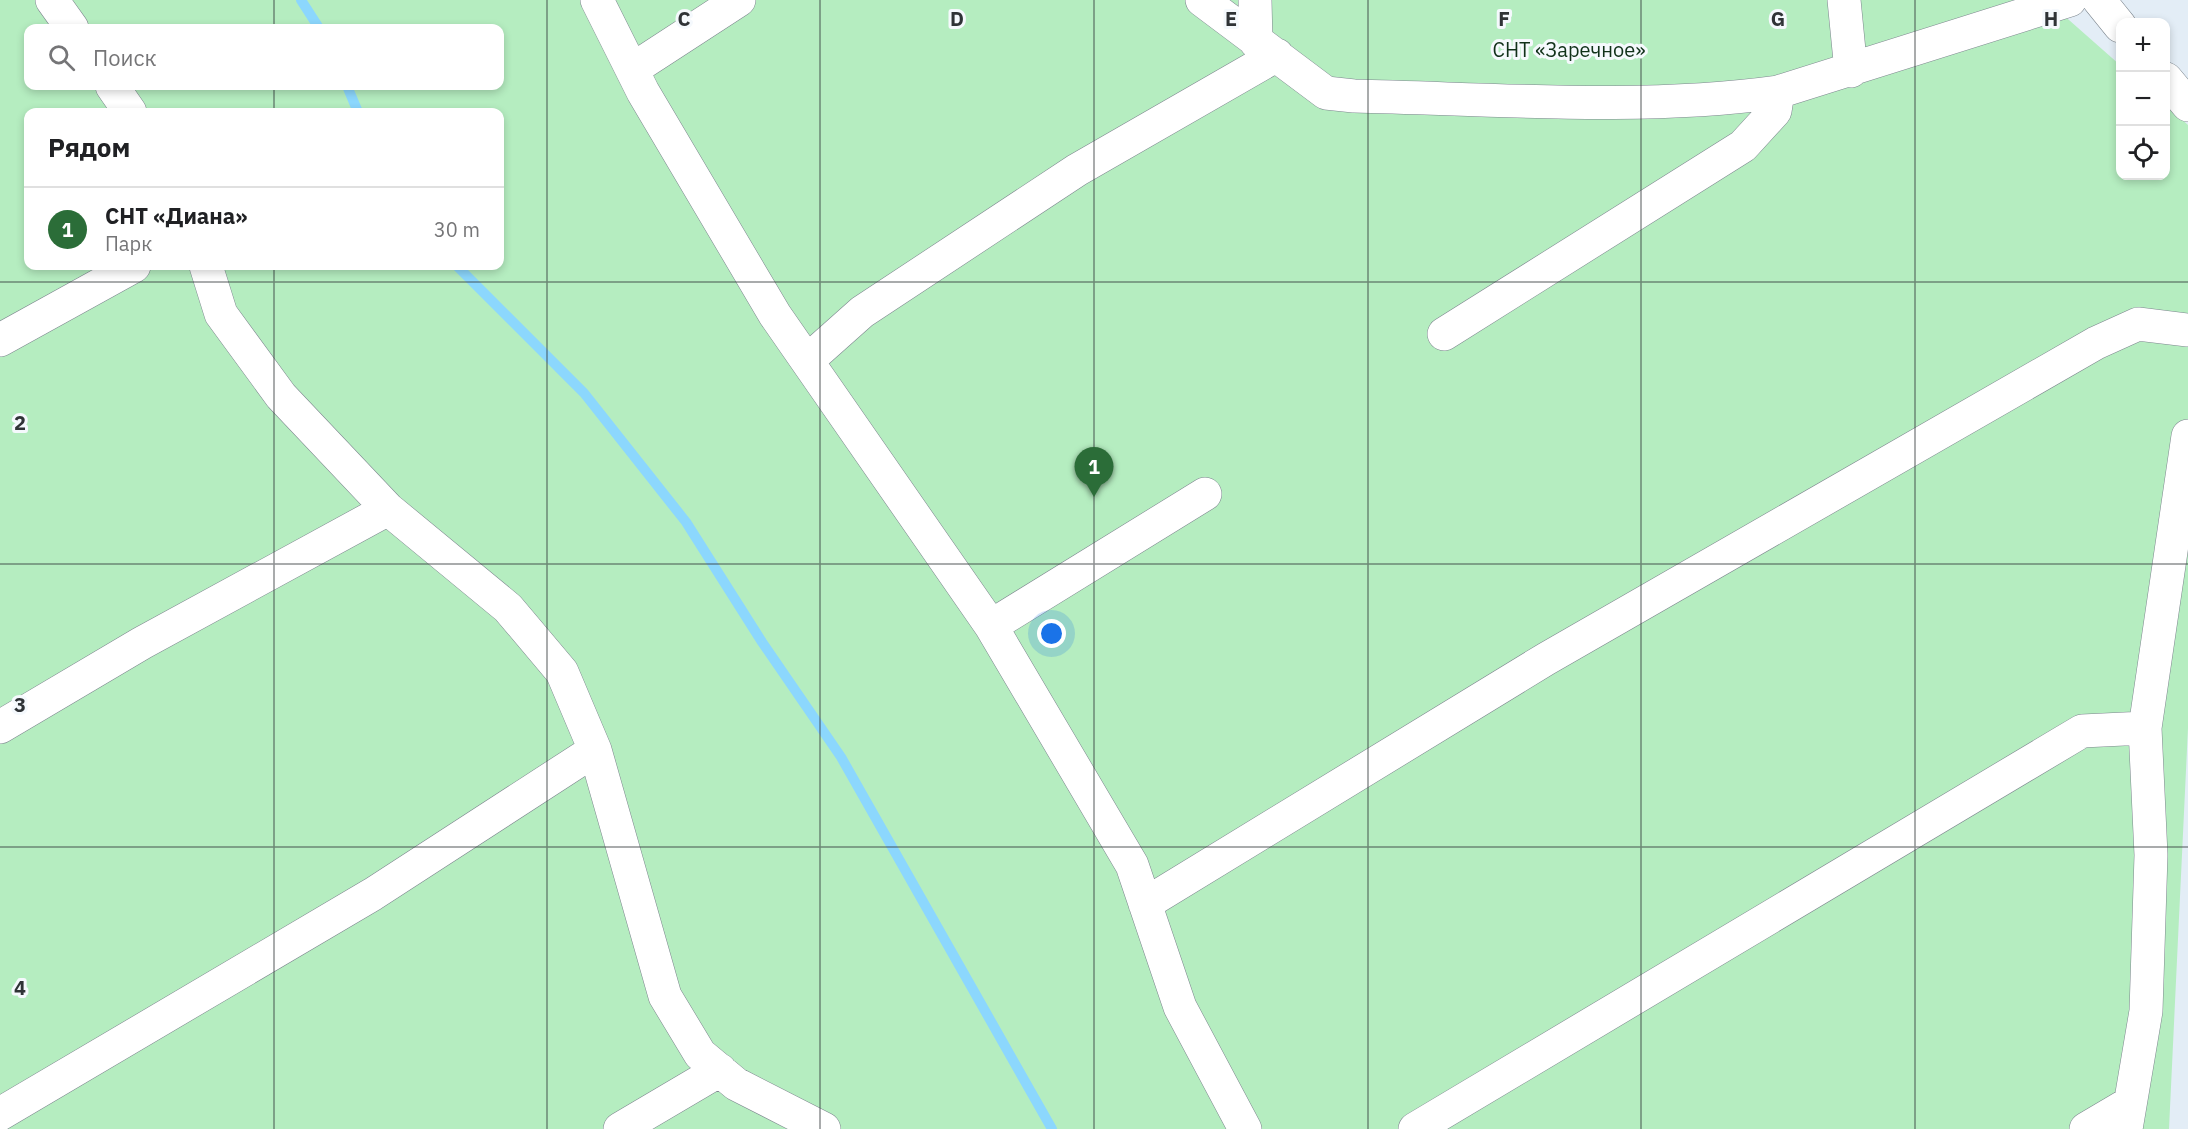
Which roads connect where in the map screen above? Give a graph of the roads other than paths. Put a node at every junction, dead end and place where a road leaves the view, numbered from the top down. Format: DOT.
graph roads {
  1 [pos="52,0"];
  2 [pos="597,0"];
  3 [pos="739,0"];
  4 [pos="1202,0"];
  5 [pos="1255,0"];
  6 [pos="1844,0"];
  7 [pos="2098,0"];
  8 [pos="2057,2"];
  9 [pos="2116,20"];
  10 [pos="69,24"];
  11 [pos="1266,49"];
  12 [pos="633,69"];
  13 [pos="1851,71"];
  14 [pos="2170,84"];
  15 [pos="115,90"];
  16 [pos="1778,92"];
  17 [pos="2188,105"];
  18 [pos="127,108"];
  19 [pos="127,270"];
  20 [pos="207,270"];
  21 [pos="2188,330"];
  22 [pos="1444,334"];
  23 [pos="0,340"];
  24 [pos="807,361"];
  25 [pos="2188,436"];
  26 [pos="1205,494"];
  27 [pos="387,509"];
  28 [pos="991,626"];
  29 [pos="0,727"];
  30 [pos="2145,728"];
  31 [pos="595,750"];
  32 [pos="1145,904"];
  33 [pos="720,1070"];
  34 [pos="0,1114"];
  35 [pos="2128,1116"];
  36 [pos="620,1129"];
  37 [pos="824,1129"];
  38 [pos="1245,1129"];
  39 [pos="1415,1129"];
  40 [pos="2086,1129"];
  1 -- 10 [label="street"];
  2 -- 12 [label="street"];
  3 -- 12 [label="street"];
  4 -- 11 [label="street"];
  5 -- 11 [label="street"];
  6 -- 13 [label="street"];
  7 -- 9 [label="street"];
  8 -- 13 [label="street"];
  11 -- 16 [label="street"];
  11 -- 24 [label="street"];
  12 -- 24 [label="street"];
  13 -- 16 [label="street"];
  14 -- 17 [label="street"];
  15 -- 18 [label="street"];
  16 -- 22 [label="street"];
  19 -- 23 [label="street"];
  20 -- 27 [label="street"];
  21 -- 32 [label="street"];
  24 -- 28 [label="street"];
  25 -- 30 [label="street"];
  26 -- 28 [label="street"];
  27 -- 29 [label="street"];
  27 -- 31 [label="street"];
  28 -- 32 [label="street"];
  30 -- 35 [label="street"];
  30 -- 39 [label="street"];
  31 -- 33 [label="street"];
  31 -- 34 [label="street"];
  32 -- 38 [label="street"];
  33 -- 36 [label="street"];
  33 -- 37 [label="street"];
  35 -- 40 [label="street"];
}
